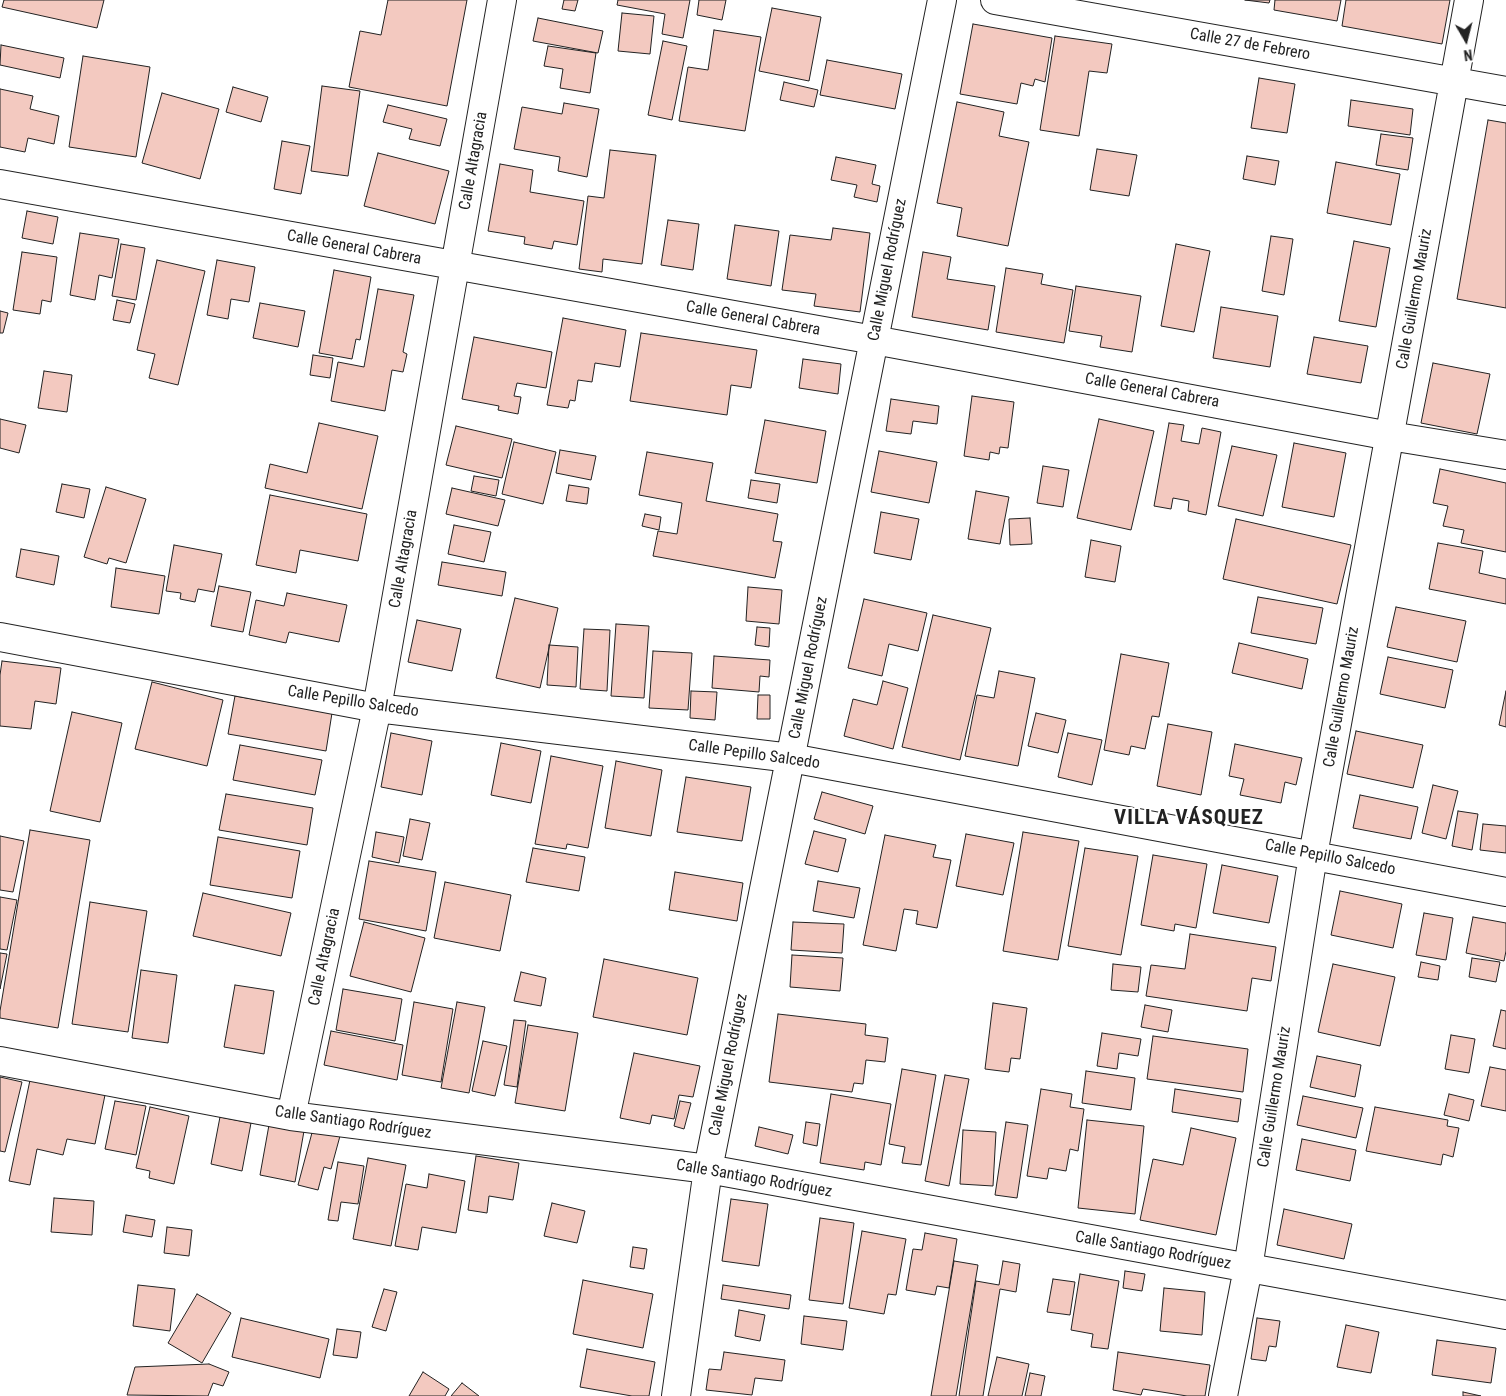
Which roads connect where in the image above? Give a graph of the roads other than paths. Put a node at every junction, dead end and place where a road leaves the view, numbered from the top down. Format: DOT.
graph roads {
  1 [pos="502,0"];
  2 [pos="942,0"];
  3 [pos="994,0"];
  4 [pos="1469,0"];
  5 [pos="1453,81"];
  6 [pos="1506,92"];
  7 [pos="0,184"];
  8 [pos="455,266"];
  9 [pos="874,340"];
  10 [pos="1390,436"];
  11 [pos="1506,455"];
  12 [pos="0,637"];
  13 [pos="377,708"];
  14 [pos="791,758"];
  15 [pos="1313,855"];
  16 [pos="1506,892"];
  17 [pos="0,1061"];
  18 [pos="291,1116"];
  19 [pos="708,1169"];
  20 [pos="1248,1268"];
  21 [pos="1506,1315"];
  22 [pos="676,1396"];
  23 [pos="1223,1396"];
  1 -- 8 [label="street, Calle Altagracia"];
  2 -- 9 [label="street, Calle Miguel Rodríguez"];
  3 -- 5 [label="street, Calle 27 de Febrero"];
  4 -- 5 [label="street, Calle Guillermo Mauriz"];
  5 -- 6 [label="street, Calle 27 de Febrero"];
  5 -- 10 [label="street, Calle Guillermo Mauriz"];
  7 -- 8 [label="street, Calle General Cabrera"];
  8 -- 9 [label="street, Calle General Cabrera"];
  8 -- 13 [label="street, Calle Altagracia"];
  9 -- 10 [label="street, Calle General Cabrera"];
  9 -- 14 [label="street, Calle Miguel Rodríguez"];
  10 -- 11 [label="street, Calle General Cabrera"];
  10 -- 15 [label="street, Calle Guillermo Mauriz"];
  12 -- 13 [label="street, Calle Pepillo Salcedo"];
  13 -- 14 [label="street, Calle Pepillo Salcedo"];
  13 -- 18 [label="street, Calle Altagracia"];
  14 -- 15 [label="street, Calle Pepillo Salcedo"];
  14 -- 19 [label="street, Calle Miguel Rodríguez"];
  15 -- 16 [label="street, Calle Pepillo Salcedo"];
  15 -- 20 [label="street, Calle Guillermo Mauriz"];
  17 -- 18 [label="street, Calle Santiago Rodríguez"];
  18 -- 19 [label="street, Calle Santiago Rodríguez"];
  19 -- 20 [label="street, Calle Santiago Rodríguez"];
  19 -- 22 [label="street, Calle Miguel Rodríguez"];
  20 -- 21 [label="street, Calle Santiago Rodríguez"];
  20 -- 23 [label="street, Calle Guillermo Mauriz"];
}
